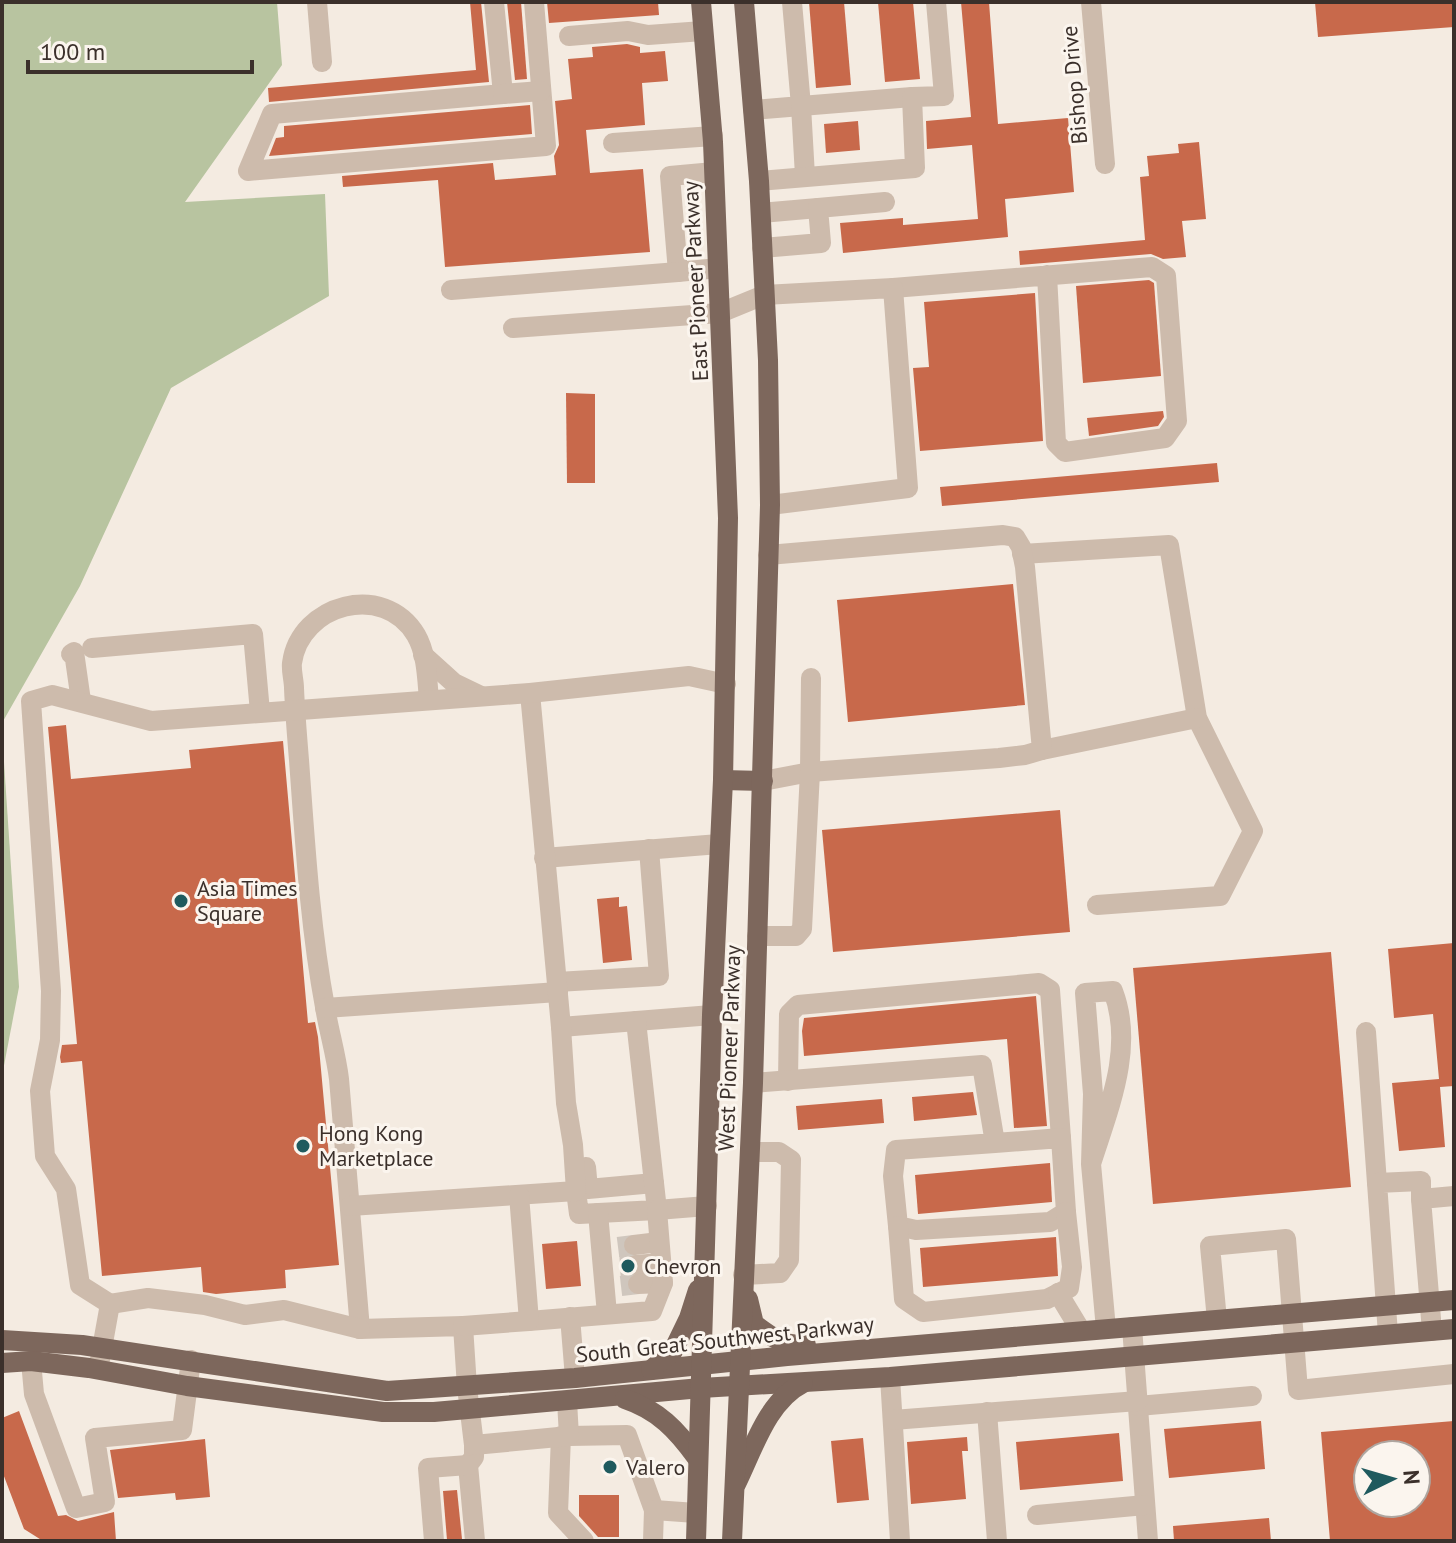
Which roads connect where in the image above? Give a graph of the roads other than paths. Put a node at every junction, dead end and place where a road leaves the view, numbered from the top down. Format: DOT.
graph roads {
  1 [pos="317,2"];
  2 [pos="494,2"];
  3 [pos="534,2"];
  4 [pos="701,2"];
  5 [pos="744,2"];
  6 [pos="792,2"];
  7 [pos="936,2"];
  8 [pos="1091,2"];
  9 [pos="703,31"];
  10 [pos="569,36"];
  11 [pos="322,62"];
  12 [pos="541,91"];
  13 [pos="503,94"];
  14 [pos="912,97"];
  15 [pos="801,106"];
  16 [pos="753,110"];
  17 [pos="713,136"];
  18 [pos="613,143"];
  19 [pos="1105,164"];
  20 [pos="714,172"];
  21 [pos="805,176"];
  22 [pos="759,181"];
  23 [pos="885,202"];
  24 [pos="818,208"];
  25 [pos="761,213"];
  26 [pos="762,248"];
  27 [pos="718,268"];
  28 [pos="678,272"];
  29 [pos="1047,275"];
  30 [pos="893,288"];
  31 [pos="451,290"];
  32 [pos="764,295"];
  33 [pos="720,313"];
  34 [pos="513,328"];
  35 [pos="770,505"];
  36 [pos="1022,554"];
  37 [pos="768,555"];
  38 [pos="728,559"];
  39 [pos="92,648"];
  40 [pos="71,654"];
  41 [pos="423,655"];
  42 [pos="811,678"];
  43 [pos="726,684"];
  44 [pos="530,693"];
  45 [pos="481,696"];
  46 [pos="429,700"];
  47 [pos="81,701"];
  48 [pos="295,709"];
  49 [pos="260,712"];
  50 [pos="1197,718"];
  51 [pos="1042,750"];
  52 [pos="810,772"];
  53 [pos="723,780"];
  54 [pos="763,781"];
  55 [pos="719,844"];
  56 [pos="649,849"];
  57 [pos="544,858"];
  58 [pos="1097,905"];
  59 [pos="757,936"];
  60 [pos="557,987"];
  61 [pos="325,1008"];
  62 [pos="712,1015"];
  63 [pos="636,1021"];
  64 [pos="561,1027"];
  65 [pos="1366,1032"];
  66 [pos="788,1081"];
  67 [pos="753,1083"];
  68 [pos="568,1117"];
  69 [pos="1061,1138"];
  70 [pos="995,1143"];
  71 [pos="750,1152"];
  72 [pos="1091,1164"];
  73 [pos="654,1183"];
  74 [pos="1377,1183"];
  75 [pos="576,1191"];
  76 [pos="519,1195"];
  77 [pos="1454,1196"];
  78 [pos="1421,1199"];
  79 [pos="350,1206"];
  80 [pos="707,1206"];
  81 [pos="657,1210"];
  82 [pos="1066,1212"];
  83 [pos="598,1213"];
  84 [pos="898,1226"];
  85 [pos="659,1242"];
  86 [pos="619,1266"];
  87 [pos="706,1267"];
  88 [pos="662,1273"];
  89 [pos="743,1275"];
  90 [pos="1058,1293"];
  91 [pos="1454,1300"];
  92 [pos="1430,1302"];
  93 [pos="110,1304"];
  94 [pos="1386,1306"];
  95 [pos="1292,1313"];
  96 [pos="607,1314"];
  97 [pos="570,1317"];
  98 [pos="1217,1320"];
  99 [pos="529,1321"];
  100 [pos="463,1326"];
  101 [pos="1132,1327"];
  102 [pos="360,1329"];
  103 [pos="1106,1329"];
  104 [pos="1454,1329"];
  105 [pos="1081,1331"];
  106 [pos="1432,1331"];
  107 [pos="1388,1334"];
  108 [pos="2,1340"];
  109 [pos="1295,1342"];
  110 [pos="102,1348"];
  111 [pos="862,1350"];
  112 [pos="1134,1355"];
  113 [pos="191,1360"];
  114 [pos="31,1361"];
  115 [pos="739,1361"];
  116 [pos="2,1363"];
  117 [pos="702,1365"];
  118 [pos="98,1371"];
  119 [pos="650,1371"];
  120 [pos="1454,1374"];
  121 [pos="890,1377"];
  122 [pos="575,1378"];
  123 [pos="806,1382"];
  124 [pos="187,1386"];
  125 [pos="467,1387"];
  126 [pos="737,1387"];
  127 [pos="701,1388"];
  128 [pos="1252,1396"];
  129 [pos="617,1397"];
  130 [pos="567,1401"];
  131 [pos="1138,1403"];
  132 [pos="469,1409"];
  133 [pos="987,1412"];
  134 [pos="893,1420"];
  135 [pos="565,1436"];
  136 [pos="471,1455"];
  137 [pos="697,1458"];
  138 [pos="732,1491"];
  139 [pos="1145,1505"];
  140 [pos="654,1510"];
  141 [pos="696,1513"];
  142 [pos="1037,1515"];
  143 [pos="434,1541"];
  144 [pos="475,1541"];
  145 [pos="584,1541"];
  146 [pos="653,1541"];
  147 [pos="696,1541"];
  148 [pos="732,1541"];
  149 [pos="900,1541"];
  150 [pos="997,1541"];
  151 [pos="1148,1541"];
  1 -- 11 [label="street"];
  2 -- 13 [label="street"];
  3 -- 12 [label="street"];
  4 -- 9 [label="main road, East Pioneer Parkway"];
  5 -- 16 [label="main road"];
  6 -- 15 [label="street"];
  7 -- 14 [label="street"];
  8 -- 19 [label="street, Bishop Drive"];
  9 -- 10 [label="street"];
  9 -- 17 [label="main road, East Pioneer Parkway"];
  12 -- 13 [label="street"];
  12 -- 13 [label="street"];
  14 -- 15 [label="street"];
  14 -- 21 [label="street"];
  15 -- 16 [label="street"];
  15 -- 21 [label="street"];
  16 -- 22 [label="main road"];
  17 -- 18 [label="street"];
  17 -- 20 [label="main road, East Pioneer Parkway"];
  20 -- 27 [label="main road, East Pioneer Parkway"];
  20 -- 28 [label="street"];
  21 -- 22 [label="street"];
  22 -- 25 [label="main road"];
  23 -- 24 [label="street"];
  24 -- 25 [label="street"];
  24 -- 26 [label="street"];
  25 -- 26 [label="main road"];
  26 -- 32 [label="main road"];
  27 -- 28 [label="street"];
  27 -- 33 [label="main road, East Pioneer Parkway"];
  28 -- 31 [label="street"];
  29 -- 29 [label="street"];
  29 -- 30 [label="street"];
  30 -- 32 [label="street"];
  30 -- 35 [label="street"];
  32 -- 33 [label="street"];
  32 -- 35 [label="main road"];
  33 -- 34 [label="street"];
  33 -- 38 [label="main road, East Pioneer Parkway"];
  35 -- 37 [label="main road"];
  36 -- 37 [label="street"];
  36 -- 50 [label="street"];
  36 -- 51 [label="street"];
  37 -- 54 [label="main road, West Pioneer Parkway"];
  38 -- 43 [label="main road, West Pioneer Parkway"];
  39 -- 49 [label="street"];
  40 -- 47 [label="street"];
  41 -- 45 [label="street"];
  41 -- 46 [label="street"];
  41 -- 48 [label="street"];
  42 -- 52 [label="street"];
  43 -- 44 [label="street"];
  43 -- 53 [label="main road, West Pioneer Parkway"];
  44 -- 45 [label="street"];
  44 -- 57 [label="street"];
  45 -- 46 [label="street"];
  46 -- 48 [label="street"];
  47 -- 49 [label="street"];
  47 -- 93 [label="street"];
  48 -- 49 [label="street"];
  48 -- 61 [label="street"];
  50 -- 51 [label="street"];
  50 -- 58 [label="street"];
  51 -- 52 [label="street"];
  52 -- 54 [label="street"];
  52 -- 59 [label="street"];
  53 -- 54 [label="main road"];
  53 -- 55 [label="main road, West Pioneer Parkway"];
  54 -- 59 [label="main road, West Pioneer Parkway"];
  55 -- 56 [label="street"];
  55 -- 62 [label="main road, West Pioneer Parkway"];
  56 -- 57 [label="street"];
  56 -- 60 [label="street"];
  57 -- 60 [label="street"];
  59 -- 67 [label="main road, West Pioneer Parkway"];
  60 -- 61 [label="street"];
  60 -- 64 [label="street"];
  61 -- 79 [label="street"];
  62 -- 63 [label="street"];
  62 -- 80 [label="main road, West Pioneer Parkway"];
  63 -- 64 [label="street"];
  63 -- 73 [label="street"];
  64 -- 68 [label="street"];
  65 -- 74 [label="street"];
  66 -- 67 [label="street"];
  66 -- 69 [label="street"];
  66 -- 70 [label="street"];
  67 -- 71 [label="main road, West Pioneer Parkway"];
  68 -- 73 [label="street"];
  68 -- 75 [label="street"];
  69 -- 70 [label="street"];
  69 -- 82 [label="street"];
  70 -- 84 [label="street"];
  71 -- 89 [label="main road, West Pioneer Parkway"];
  71 -- 89 [label="street"];
  72 -- 72 [label="street"];
  72 -- 103 [label="street"];
  73 -- 81 [label="street"];
  74 -- 78 [label="street"];
  74 -- 94 [label="street"];
  75 -- 76 [label="street"];
  75 -- 83 [label="street"];
  76 -- 79 [label="street"];
  76 -- 99 [label="street"];
  77 -- 78 [label="street"];
  78 -- 92 [label="street"];
  79 -- 102 [label="street"];
  80 -- 81 [label="street"];
  80 -- 87 [label="main road, West Pioneer Parkway"];
  81 -- 83 [label="street"];
  81 -- 85 [label="street"];
  82 -- 84 [label="street"];
  82 -- 90 [label="street"];
  83 -- 86 [label="street"];
  84 -- 90 [label="street"];
  85 -- 86 [label="street"];
  85 -- 88 [label="street"];
  86 -- 88 [label="street"];
  86 -- 96 [label="street"];
  87 -- 117 [label="main road, West Pioneer Parkway"];
  87 -- 119 [label="main road"];
  88 -- 96 [label="street"];
  89 -- 111 [label="main road"];
  89 -- 115 [label="main road, West Pioneer Parkway"];
  90 -- 105 [label="street"];
  91 -- 92 [label="main road, South Great Southwest Parkway"];
  92 -- 94 [label="main road, South Great Southwest Parkway"];
  92 -- 106 [label="street"];
  93 -- 102 [label="street"];
  93 -- 110 [label="street"];
  94 -- 95 [label="main road, South Great Southwest Parkway"];
  94 -- 107 [label="street"];
  95 -- 98 [label="main road, South Great Southwest Parkway"];
  95 -- 98 [label="street"];
  95 -- 109 [label="street"];
  96 -- 97 [label="street"];
  97 -- 99 [label="street"];
  97 -- 122 [label="street"];
  98 -- 101 [label="main road, South Great Southwest Parkway"];
  99 -- 100 [label="street"];
  100 -- 102 [label="street"];
  100 -- 125 [label="street"];
  101 -- 103 [label="main road, South Great Southwest Parkway"];
  101 -- 112 [label="street"];
  103 -- 105 [label="main road, South Great Southwest Parkway"];
  104 -- 106 [label="main road, South Great Southwest Parkway"];
  105 -- 111 [label="main road, South Great Southwest Parkway"];
  106 -- 107 [label="main road, South Great Southwest Parkway"];
  107 -- 109 [label="main road, South Great Southwest Parkway"];
  108 -- 110 [label="main road, South Great Southwest Parkway"];
  109 -- 112 [label="main road, South Great Southwest Parkway"];
  109 -- 120 [label="street"];
  110 -- 113 [label="main road, South Great Southwest Parkway"];
  110 -- 118 [label="street"];
  111 -- 115 [label="main road, South Great Southwest Parkway"];
  112 -- 121 [label="main road, South Great Southwest Parkway"];
  112 -- 131 [label="street"];
  113 -- 124 [label="street"];
  113 -- 125 [label="main road, South Great Southwest Parkway"];
  114 -- 116 [label="main road, South Great Southwest Parkway"];
  114 -- 118 [label="main road, South Great Southwest Parkway"];
  114 -- 124 [label="street"];
  115 -- 117 [label="main road, South Great Southwest Parkway"];
  115 -- 126 [label="main road, West Pioneer Parkway"];
  117 -- 119 [label="main road, South Great Southwest Parkway"];
  117 -- 127 [label="main road, West Pioneer Parkway"];
  118 -- 124 [label="main road, South Great Southwest Parkway"];
  119 -- 122 [label="main road, South Great Southwest Parkway"];
  121 -- 123 [label="main road, South Great Southwest Parkway"];
  121 -- 134 [label="street"];
  122 -- 125 [label="main road, South Great Southwest Parkway"];
  123 -- 126 [label="main road, South Great Southwest Parkway"];
  123 -- 138 [label="main road"];
  124 -- 132 [label="main road, South Great Southwest Parkway"];
  125 -- 132 [label="street"];
  126 -- 127 [label="main road, South Great Southwest Parkway"];
  126 -- 138 [label="main road, West Pioneer Parkway"];
  127 -- 129 [label="main road, South Great Southwest Parkway"];
  127 -- 137 [label="main road, West Pioneer Parkway"];
  128 -- 131 [label="street"];
  129 -- 130 [label="main road, South Great Southwest Parkway"];
  129 -- 137 [label="main road"];
  130 -- 132 [label="main road, South Great Southwest Parkway"];
  130 -- 135 [label="street"];
  131 -- 133 [label="street"];
  131 -- 139 [label="street"];
  132 -- 136 [label="street"];
  133 -- 134 [label="street"];
  133 -- 150 [label="street"];
  134 -- 149 [label="street"];
  135 -- 136 [label="street"];
  135 -- 140 [label="street"];
  135 -- 145 [label="street"];
  136 -- 143 [label="street"];
  136 -- 144 [label="street"];
  137 -- 141 [label="main road, West Pioneer Parkway"];
  138 -- 148 [label="main road, West Pioneer Parkway"];
  139 -- 142 [label="street"];
  139 -- 151 [label="street"];
  140 -- 141 [label="street"];
  140 -- 146 [label="street"];
  141 -- 147 [label="main road, West Pioneer Parkway"];
}
